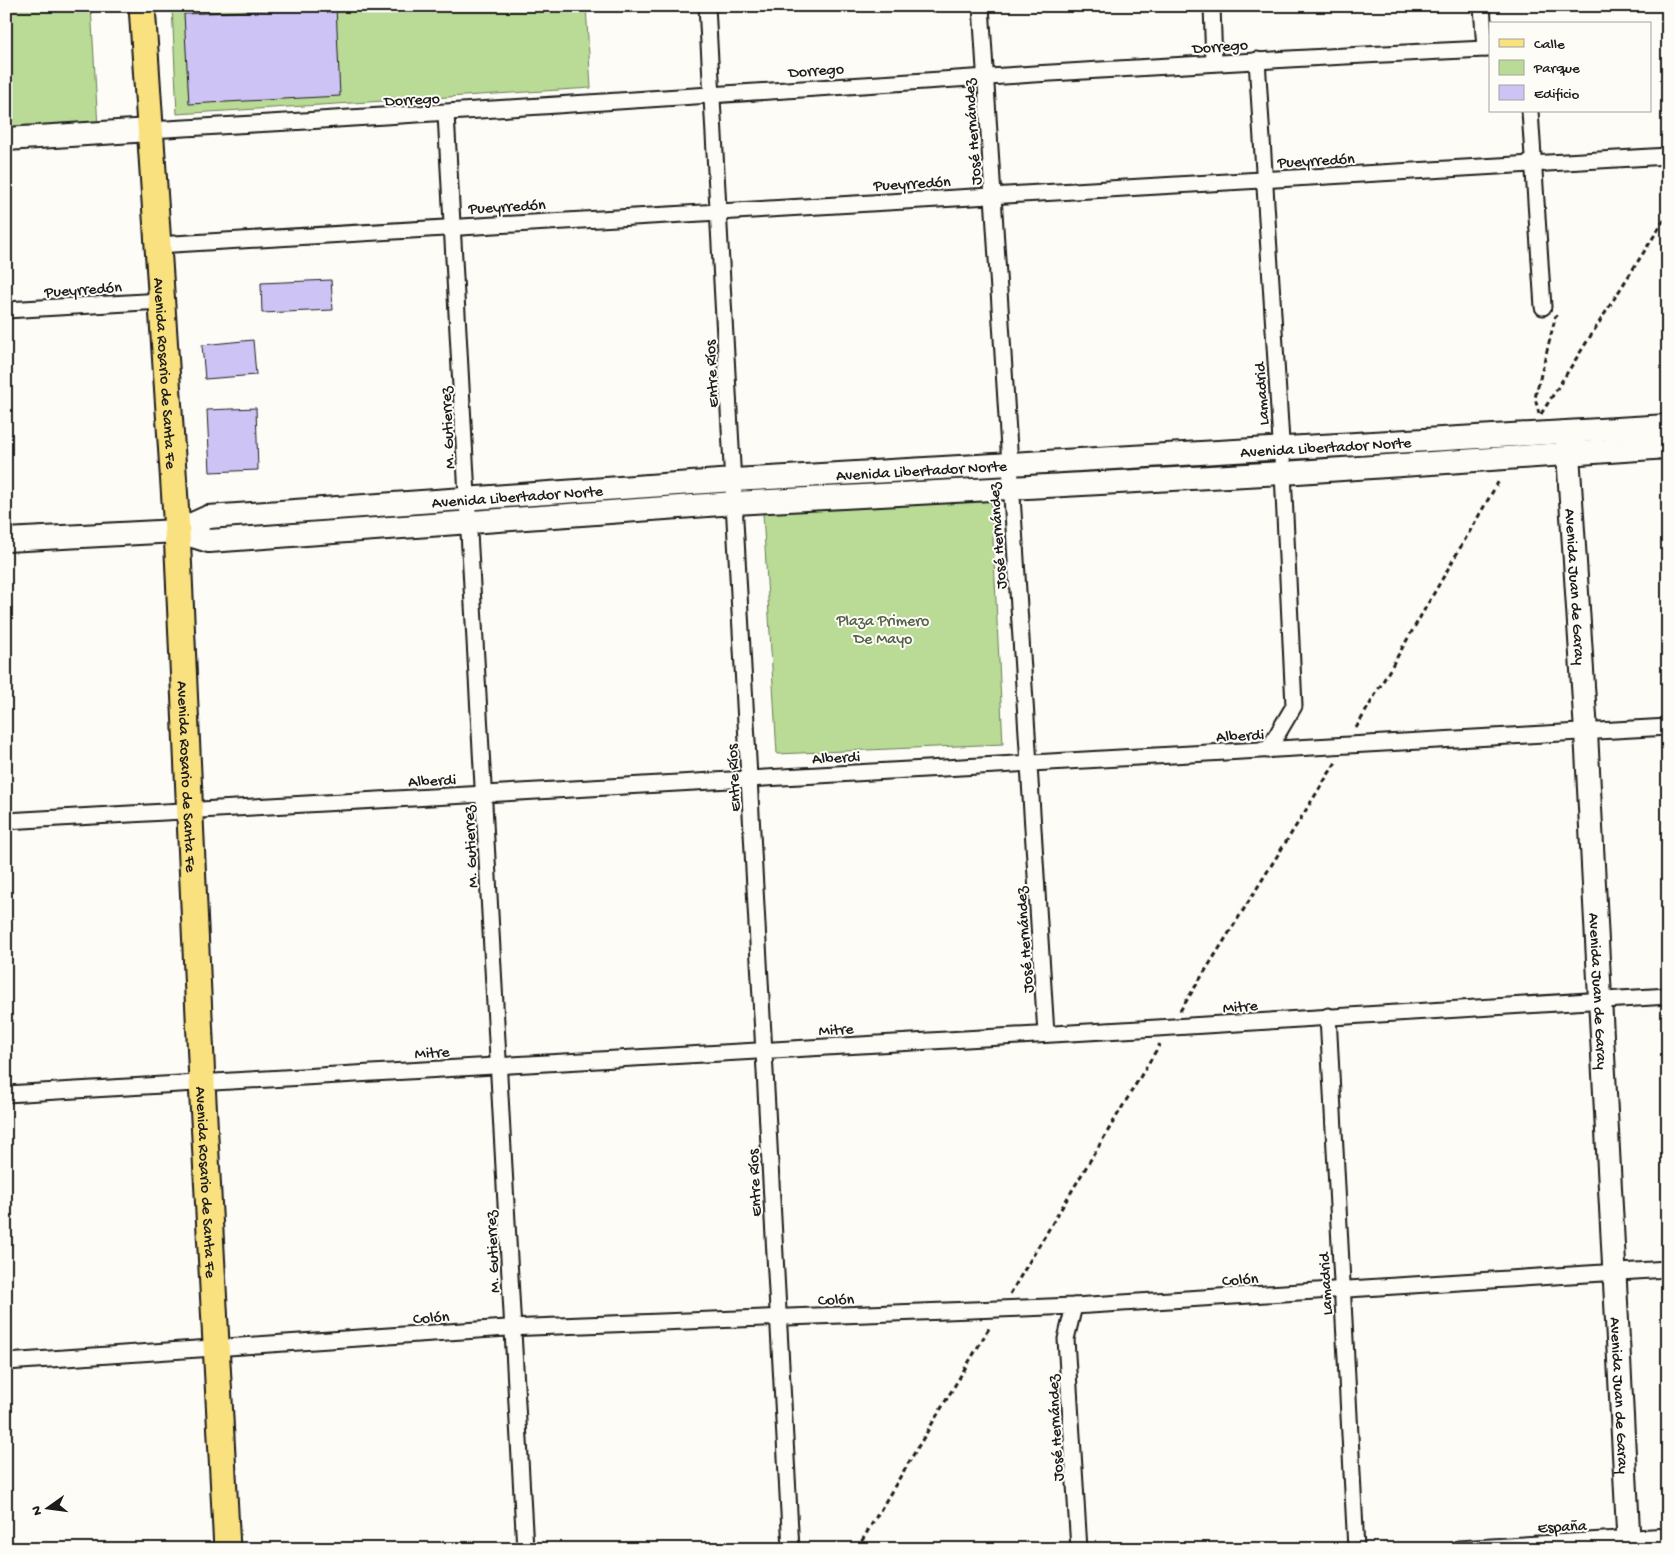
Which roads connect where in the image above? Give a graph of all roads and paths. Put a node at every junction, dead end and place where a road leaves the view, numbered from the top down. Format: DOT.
graph roads {
  1 [pos="142,6"];
  2 [pos="707,6"];
  3 [pos="981,6"];
  4 [pos="1212,6"];
  5 [pos="1482,6"];
  6 [pos="1488,49"];
  7 [pos="1256,60"];
  8 [pos="1214,62"];
  9 [pos="984,76"];
  10 [pos="713,93"];
  11 [pos="1530,112"];
  12 [pos="446,114"];
  13 [pos="150,130"];
  14 [pos="6,139"];
  15 [pos="1668,156"];
  16 [pos="1534,164"];
  17 [pos="1264,179"];
  18 [pos="992,195"];
  19 [pos="718,211"];
  20 [pos="1668,214"];
  21 [pos="452,226"];
  22 [pos="157,245"];
  23 [pos="162,301"];
  24 [pos="1543,307"];
  25 [pos="6,310"];
  26 [pos="1668,426"];
  27 [pos="1567,443"];
  28 [pos="1668,447"];
  29 [pos="1281,450"];
  30 [pos="1514,456"];
  31 [pos="1009,464"];
  32 [pos="1283,473"];
  33 [pos="734,480"];
  34 [pos="1010,487"];
  35 [pos="468,497"];
  36 [pos="735,504"];
  37 [pos="470,521"];
  38 [pos="177,531"];
  39 [pos="6,540"];
  40 [pos="1668,727"];
  41 [pos="1586,732"];
  42 [pos="1346,745"];
  43 [pos="1268,750"];
  44 [pos="1030,763"];
  45 [pos="749,779"];
  46 [pos="484,794"];
  47 [pos="190,810"];
  48 [pos="6,821"];
  49 [pos="1668,996"];
  50 [pos="1600,1000"];
  51 [pos="1328,1016"];
  52 [pos="1170,1027"];
  53 [pos="1046,1034"];
  54 [pos="764,1050"];
  55 [pos="499,1065"];
  56 [pos="202,1082"];
  57 [pos="6,1094"];
  58 [pos="1668,1269"];
  59 [pos="1614,1272"];
  60 [pos="1341,1289"];
  61 [pos="1074,1306"];
  62 [pos="1000,1309"];
  63 [pos="778,1318"];
  64 [pos="513,1328"];
  65 [pos="215,1349"];
  66 [pos="6,1362"];
  67 [pos="1668,1536"];
  68 [pos="1628,1544"];
  69 [pos="227,1549"];
  70 [pos="525,1549"];
  71 [pos="791,1549"];
  72 [pos="857,1549"];
  73 [pos="1079,1549"];
  74 [pos="1356,1549"];
  75 [pos="1458,1549"];
  1 -- 13 [label="main road, Avenida Rosario de Santa Fe"];
  2 -- 10 [label="street, Entre Ríos"];
  3 -- 9 [label="street, José Hernández"];
  4 -- 8 [label="street"];
  5 -- 6 [label="street"];
  6 -- 7 [label="street, Dorrego"];
  7 -- 8 [label="street, Dorrego"];
  7 -- 17 [label="street, Lamadrid"];
  8 -- 9 [label="street, Dorrego"];
  9 -- 10 [label="street, Dorrego"];
  9 -- 18 [label="street, José Hernández"];
  10 -- 12 [label="street, Dorrego"];
  10 -- 19 [label="street, Entre Ríos"];
  11 -- 16 [label="street"];
  12 -- 13 [label="street, Dorrego"];
  12 -- 21 [label="street, M. Gutierrez"];
  13 -- 14 [label="main road"];
  13 -- 22 [label="main road, Avenida Rosario de Santa Fe"];
  15 -- 16 [label="street, Pueyrredón"];
  16 -- 17 [label="street, Pueyrredón"];
  16 -- 24 [label="street"];
  17 -- 18 [label="street, Pueyrredón"];
  17 -- 29 [label="street, Lamadrid"];
  18 -- 19 [label="street, Pueyrredón"];
  18 -- 31 [label="street, José Hernández"];
  19 -- 21 [label="street, Pueyrredón"];
  19 -- 33 [label="street, Entre Ríos"];
  20 -- 24 [label="path"];
  21 -- 22 [label="street, Pueyrredón"];
  21 -- 35 [label="street, M. Gutierrez"];
  22 -- 23 [label="main road, Avenida Rosario de Santa Fe"];
  23 -- 25 [label="street, Pueyrredón"];
  23 -- 38 [label="main road, Avenida Rosario de Santa Fe"];
  26 -- 27 [label="main road, Avenida Libertador Norte"];
  27 -- 28 [label="main road, Avenida Libertador Norte"];
  27 -- 29 [label="main road, Avenida Libertador Norte"];
  27 -- 30 [label="main road, Avenida Libertador Norte"];
  27 -- 41 [label="main road, Avenida Juan de Garay"];
  29 -- 31 [label="main road, Avenida Libertador Norte"];
  29 -- 32 [label="street, Lamadrid"];
  30 -- 32 [label="main road, Avenida Libertador Norte"];
  30 -- 42 [label="path"];
  31 -- 33 [label="main road, Avenida Libertador Norte"];
  31 -- 34 [label="street, José Hernández"];
  32 -- 34 [label="main road, Avenida Libertador Norte"];
  32 -- 43 [label="street, Lamadrid"];
  33 -- 35 [label="main road, Avenida Libertador Norte"];
  33 -- 36 [label="street, Entre Ríos"];
  34 -- 36 [label="main road, Avenida Libertador Norte"];
  34 -- 44 [label="street, José Hernández"];
  35 -- 37 [label="street, M. Gutierrez"];
  35 -- 38 [label="main road, Avenida Libertador Norte"];
  36 -- 37 [label="main road, Avenida Libertador Norte"];
  36 -- 45 [label="street, Entre Ríos"];
  37 -- 38 [label="main road, Avenida Libertador Norte"];
  37 -- 46 [label="street, M. Gutierrez"];
  38 -- 39 [label="main road, Avenida Libertador Norte"];
  38 -- 47 [label="main road, Avenida Rosario de Santa Fe"];
  40 -- 41 [label="street, Alberdi"];
  41 -- 42 [label="street, Alberdi"];
  41 -- 50 [label="main road, Avenida Juan de Garay"];
  42 -- 43 [label="street, Alberdi"];
  42 -- 52 [label="path"];
  43 -- 44 [label="street, Alberdi"];
  44 -- 45 [label="street, Alberdi"];
  44 -- 53 [label="street, José Hernández"];
  45 -- 46 [label="street, Alberdi"];
  45 -- 54 [label="street, Entre Ríos"];
  46 -- 47 [label="street, Alberdi"];
  46 -- 55 [label="street, M. Gutierrez"];
  47 -- 48 [label="street, Alberdi"];
  47 -- 56 [label="main road, Avenida Rosario de Santa Fe"];
  49 -- 50 [label="street, Mitre"];
  50 -- 51 [label="street, Mitre"];
  50 -- 59 [label="main road, Avenida Juan de Garay"];
  51 -- 52 [label="street, Mitre"];
  51 -- 60 [label="street, Lamadrid"];
  52 -- 53 [label="street, Mitre"];
  52 -- 62 [label="path"];
  53 -- 54 [label="street, Mitre"];
  54 -- 55 [label="street, Mitre"];
  54 -- 63 [label="street, Entre Ríos"];
  55 -- 56 [label="street, Mitre"];
  55 -- 64 [label="street, M. Gutierrez"];
  56 -- 57 [label="street, Mitre"];
  56 -- 65 [label="main road, Avenida Rosario de Santa Fe"];
  58 -- 59 [label="street, Colón"];
  59 -- 60 [label="street, Colón"];
  59 -- 68 [label="main road, Avenida Juan de Garay"];
  60 -- 61 [label="street, Colón"];
  60 -- 74 [label="street, Lamadrid"];
  61 -- 62 [label="street, Colón"];
  61 -- 73 [label="street, José Hernández"];
  62 -- 63 [label="street, Colón"];
  62 -- 72 [label="path"];
  63 -- 64 [label="street, Colón"];
  63 -- 71 [label="street, Entre Ríos"];
  64 -- 65 [label="street, Colón"];
  64 -- 70 [label="street, M. Gutierrez"];
  65 -- 66 [label="street, Colón"];
  65 -- 69 [label="main road, Avenida Rosario de Santa Fe"];
  67 -- 68 [label="street, España"];
  68 -- 75 [label="street, España"];
}
